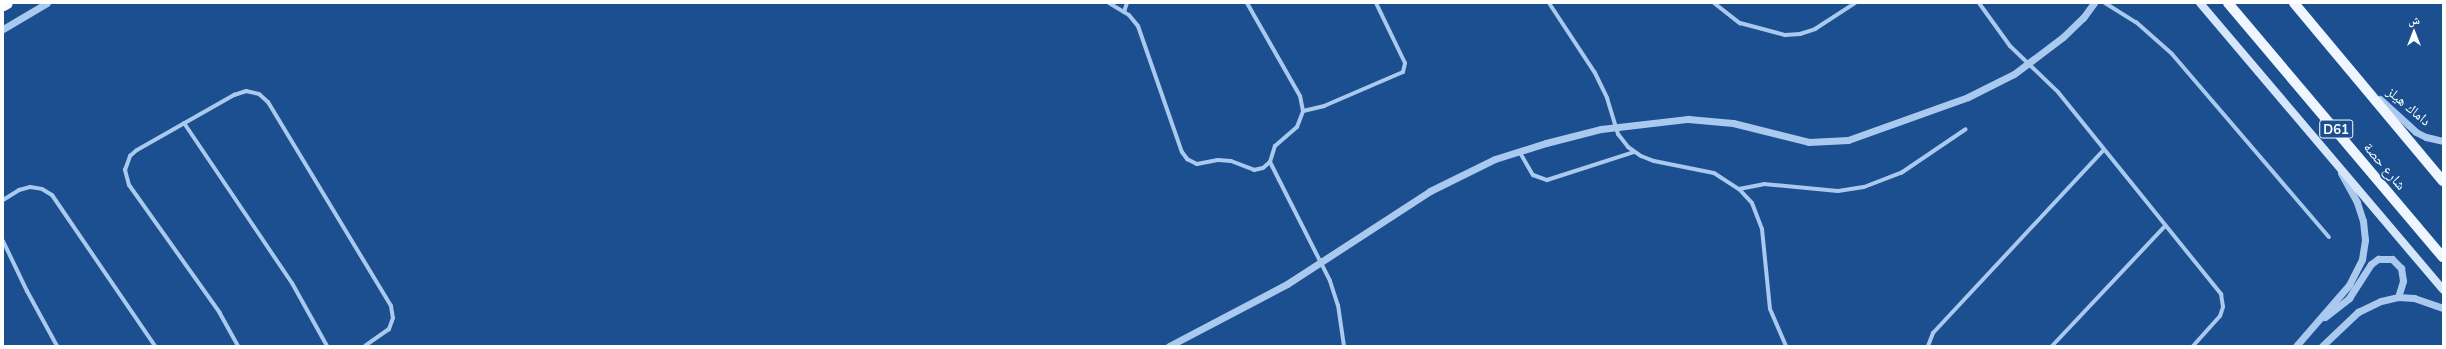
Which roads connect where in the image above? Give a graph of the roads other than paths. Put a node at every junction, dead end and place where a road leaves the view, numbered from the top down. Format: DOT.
graph roads {
  1 [pos="7,3"];
  2 [pos="47,3"];
  3 [pos="1109,3"];
  4 [pos="1127,3"];
  5 [pos="1247,3"];
  6 [pos="1376,3"];
  7 [pos="1549,3"];
  8 [pos="1714,3"];
  9 [pos="1855,3"];
  10 [pos="1979,3"];
  11 [pos="2094,3"];
  12 [pos="2105,3"];
  13 [pos="2200,3"];
  14 [pos="2228,3"];
  15 [pos="2294,3"];
  16 [pos="3,5"];
  17 [pos="1124,12"];
  18 [pos="3,29"];
  19 [pos="2027,65"];
  20 [pos="2362,83"];
  21 [pos="1303,111"];
  22 [pos="184,124"];
  23 [pos="1615,126"];
  24 [pos="1966,129"];
  25 [pos="2443,141"];
  26 [pos="1519,151"];
  27 [pos="2103,151"];
  28 [pos="1634,152"];
  29 [pos="1270,162"];
  30 [pos="2337,166"];
  31 [pos="2443,181"];
  32 [pos="1739,189"];
  33 [pos="3,200"];
  34 [pos="2165,226"];
  35 [pos="2329,237"];
  36 [pos="3,241"];
  37 [pos="2443,257"];
  38 [pos="1322,263"];
  39 [pos="2443,290"];
  40 [pos="2398,297"];
  41 [pos="2443,308"];
  42 [pos="2319,320"];
  43 [pos="2300,345"];
  44 [pos="57,346"];
  45 [pos="155,346"];
  46 [pos="238,346"];
  47 [pos="327,346"];
  48 [pos="365,346"];
  49 [pos="1169,346"];
  50 [pos="1344,346"];
  51 [pos="1786,346"];
  52 [pos="1928,346"];
  53 [pos="2052,346"];
  54 [pos="2194,346"];
  55 [pos="2322,346"];
  1 -- 16 [label="highway"];
  2 -- 18 [label="street"];
  3 -- 17 [label="street"];
  4 -- 17 [label="street"];
  5 -- 21 [label="street"];
  6 -- 21 [label="street"];
  7 -- 23 [label="street"];
  8 -- 9 [label="street"];
  10 -- 19 [label="street"];
  11 -- 19 [label="street"];
  12 -- 35 [label="street"];
  13 -- 30 [label="main road"];
  14 -- 37 [label="main road, شارع حصة / D61"];
  15 -- 20 [label="main road"];
  17 -- 29 [label="street"];
  19 -- 23 [label="street"];
  19 -- 27 [label="street"];
  20 -- 25 [label="street, داماك هيلز"];
  20 -- 31 [label="main road"];
  21 -- 29 [label="street"];
  22 -- 46 [label="street"];
  22 -- 47 [label="street"];
  22 -- 48 [label="street"];
  23 -- 26 [label="street"];
  23 -- 28 [label="street"];
  24 -- 32 [label="street"];
  26 -- 28 [label="street"];
  26 -- 38 [label="street"];
  27 -- 34 [label="street"];
  27 -- 52 [label="street"];
  28 -- 32 [label="street"];
  29 -- 38 [label="street"];
  30 -- 39 [label="main road"];
  30 -- 42 [label="street"];
  32 -- 51 [label="street"];
  33 -- 45 [label="street"];
  34 -- 53 [label="street"];
  34 -- 54 [label="street"];
  36 -- 44 [label="street"];
  38 -- 49 [label="street"];
  38 -- 50 [label="street"];
  40 -- 41 [label="street"];
  40 -- 42 [label="street"];
  40 -- 55 [label="street"];
  42 -- 43 [label="street"];
}
